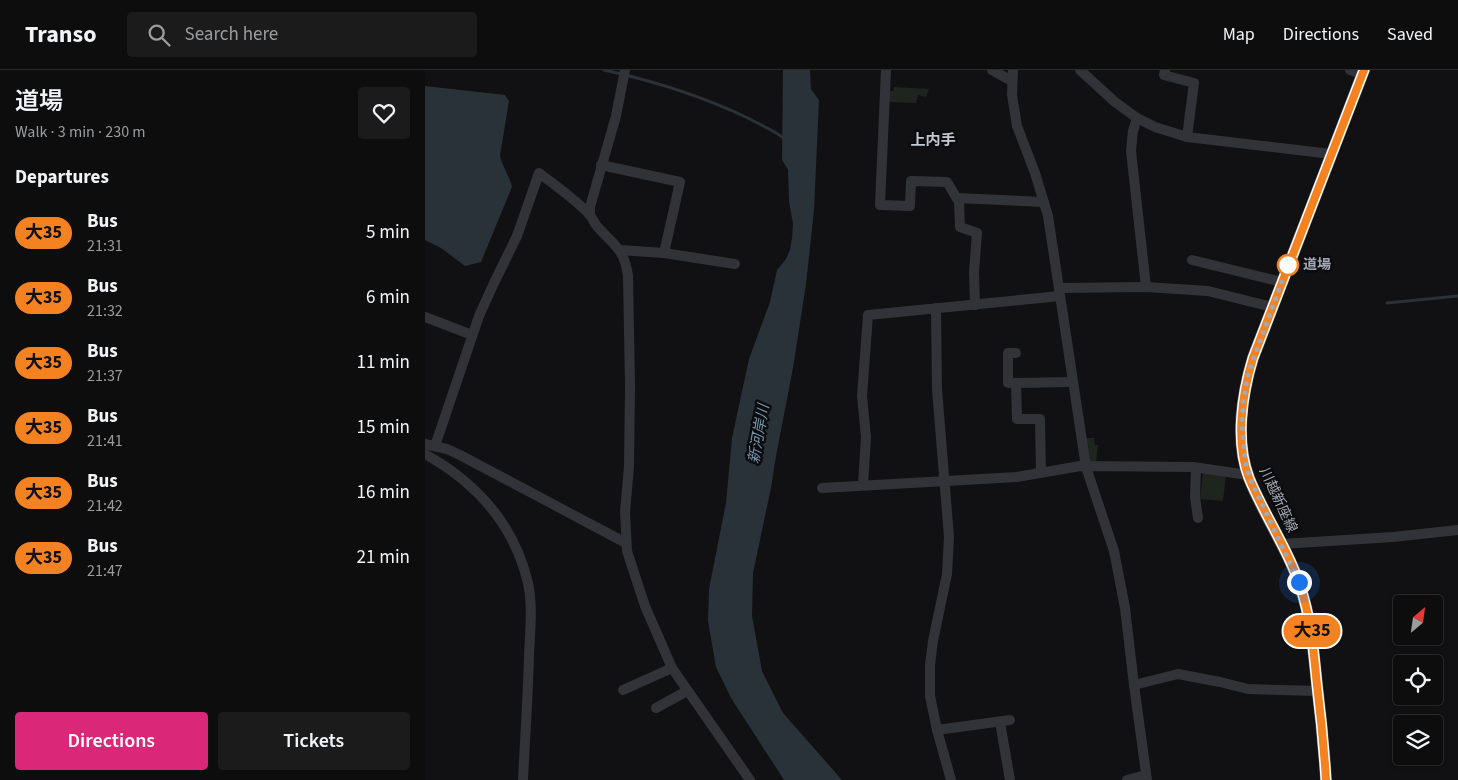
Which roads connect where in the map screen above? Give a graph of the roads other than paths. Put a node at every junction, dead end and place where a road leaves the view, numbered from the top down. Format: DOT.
graph roads {
  1 [pos="625,70"];
  2 [pos="886,70"];
  3 [pos="992,70"];
  4 [pos="1013,70"];
  5 [pos="1080,70"];
  6 [pos="1165,70"];
  7 [pos="1359,71"];
  8 [pos="1011,81"];
  9 [pos="1137,118"];
  10 [pos="1187,138"];
  11 [pos="1331,154"];
  12 [pos="601,165"];
  13 [pos="957,198"];
  14 [pos="1044,202"];
  15 [pos="589,215"];
  16 [pos="620,250"];
  17 [pos="664,253"];
  18 [pos="1192,260"];
  19 [pos="735,264"];
  20 [pos="1282,282"];
  21 [pos="1146,287"];
  22 [pos="1059,292"];
  23 [pos="975,305"];
  24 [pos="1272,307"];
  25 [pos="936,308"];
  26 [pos="425,317"];
  27 [pos="472,335"];
  28 [pos="1017,353"];
  29 [pos="1073,382"];
  30 [pos="1016,383"];
  31 [pos="430,445"];
  32 [pos="425,454"];
  33 [pos="1086,466"];
  34 [pos="1196,468"];
  35 [pos="1041,473"];
  36 [pos="1248,475"];
  37 [pos="945,480"];
  38 [pos="863,485"];
  39 [pos="822,488"];
  40 [pos="1198,518"];
  41 [pos="1458,530"];
  42 [pos="626,543"];
  43 [pos="1282,544"];
  44 [pos="672,668"];
  45 [pos="1134,685"];
  46 [pos="623,690"];
  47 [pos="687,691"];
  48 [pos="1318,691"];
  49 [pos="656,708"];
  50 [pos="937,730"];
  51 [pos="1147,778"];
  52 [pos="523,780"];
  53 [pos="750,780"];
  54 [pos="951,780"];
  55 [pos="1010,780"];
  56 [pos="1127,780"];
  57 [pos="1326,780"];
  1 -- 12 [label="street"];
  2 -- 13 [label="street"];
  3 -- 8 [label="street"];
  4 -- 8 [label="street"];
  5 -- 9 [label="street"];
  6 -- 10 [label="street"];
  7 -- 11 [label="main road, 川越新座線"];
  8 -- 14 [label="street"];
  9 -- 10 [label="street"];
  9 -- 21 [label="street"];
  10 -- 11 [label="street"];
  11 -- 20 [label="main road, 川越新座線"];
  12 -- 15 [label="street"];
  12 -- 17 [label="street"];
  13 -- 14 [label="street"];
  13 -- 23 [label="street"];
  14 -- 22 [label="street"];
  15 -- 16 [label="street"];
  15 -- 27 [label="street"];
  16 -- 17 [label="street"];
  16 -- 42 [label="street"];
  17 -- 19 [label="street"];
  18 -- 20 [label="street"];
  20 -- 24 [label="main road, 川越新座線"];
  21 -- 22 [label="street"];
  21 -- 24 [label="street"];
  22 -- 23 [label="street"];
  22 -- 29 [label="street"];
  23 -- 25 [label="street"];
  24 -- 36 [label="main road, 川越新座線"];
  25 -- 37 [label="street"];
  25 -- 38 [label="street"];
  26 -- 27 [label="street"];
  27 -- 31 [label="street"];
  28 -- 30 [label="street"];
  29 -- 30 [label="street"];
  29 -- 33 [label="street"];
  30 -- 35 [label="street"];
  31 -- 42 [label="street"];
  32 -- 52 [label="street"];
  33 -- 34 [label="street"];
  33 -- 35 [label="street"];
  33 -- 45 [label="street"];
  34 -- 36 [label="street"];
  34 -- 40 [label="street"];
  35 -- 37 [label="street"];
  36 -- 43 [label="main road, 川越新座線"];
  37 -- 38 [label="street"];
  37 -- 50 [label="street"];
  38 -- 39 [label="street"];
  41 -- 43 [label="street"];
  42 -- 44 [label="street"];
  43 -- 48 [label="main road, 川越新座線"];
  44 -- 46 [label="street"];
  44 -- 47 [label="street"];
  45 -- 48 [label="street"];
  45 -- 51 [label="street"];
  47 -- 49 [label="street"];
  47 -- 53 [label="street"];
  48 -- 57 [label="main road, 川越新座線"];
  50 -- 54 [label="street"];
  50 -- 55 [label="street"];
  51 -- 56 [label="street"];
}
